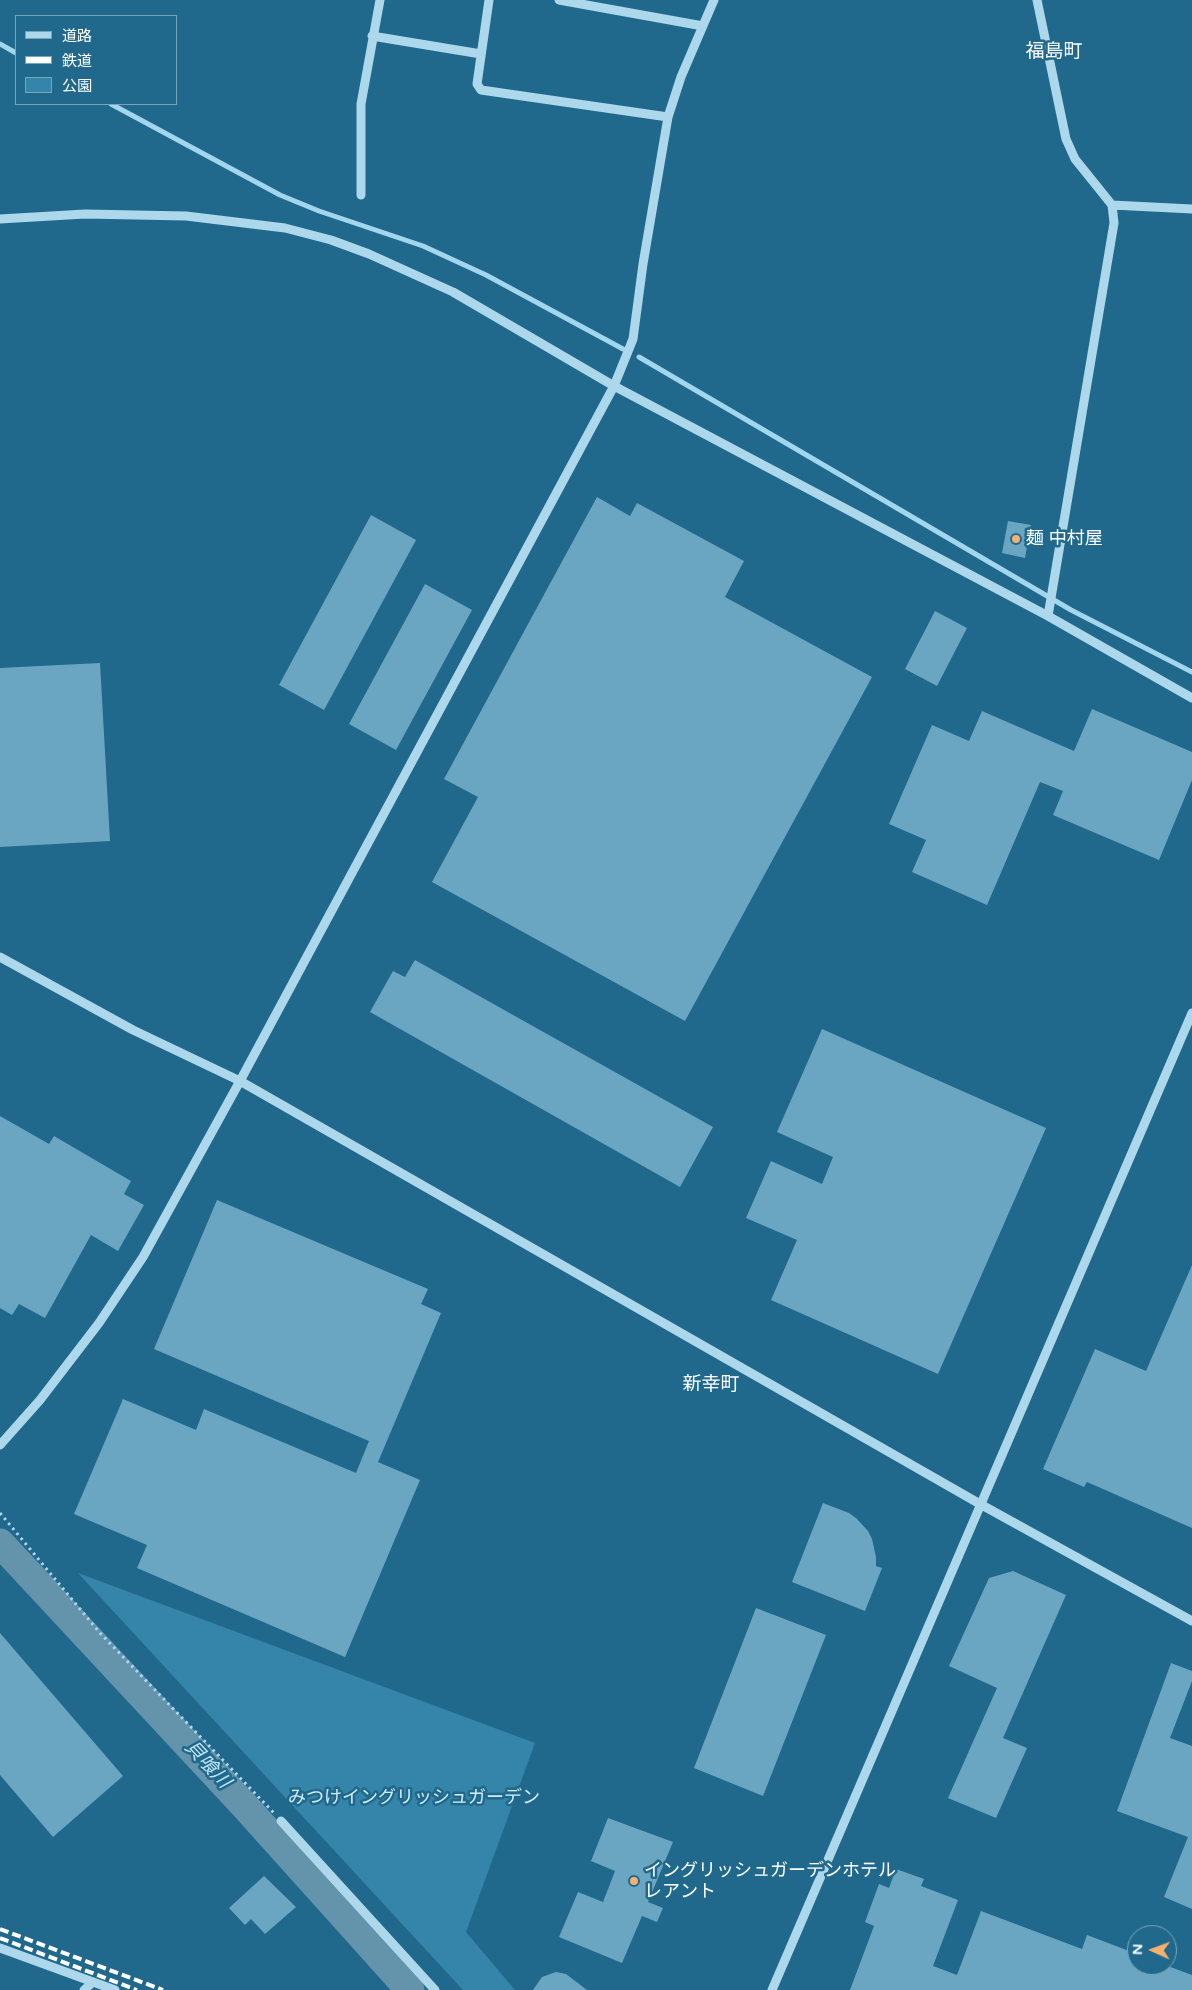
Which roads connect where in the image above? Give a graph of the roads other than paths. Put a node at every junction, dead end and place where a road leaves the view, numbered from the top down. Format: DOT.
graph roads {
  1 [pos="380,0"];
  2 [pos="489,0"];
  3 [pos="559,0"];
  4 [pos="714,0"];
  5 [pos="1037,0"];
  6 [pos="702,26"];
  7 [pos="372,36"];
  8 [pos="482,54"];
  9 [pos="668,117"];
  10 [pos="361,195"];
  11 [pos="1112,205"];
  12 [pos="1192,209"];
  13 [pos="0,219"];
  14 [pos="614,386"];
  15 [pos="1048,616"];
  16 [pos="1192,698"];
  17 [pos="0,957"];
  18 [pos="1192,1013"];
  19 [pos="240,1081"];
  20 [pos="0,1445"];
  21 [pos="980,1504"];
  22 [pos="1192,1621"];
  23 [pos="281,1821"];
  24 [pos="0,1948"];
  25 [pos="93,1982"];
  26 [pos="84,1990"];
  27 [pos="115,1990"];
  28 [pos="435,1990"];
  29 [pos="772,1990"];
  1 -- 7 [label="street"];
  2 -- 8 [label="street"];
  3 -- 6 [label="street"];
  4 -- 6 [label="street"];
  5 -- 11 [label="street"];
  6 -- 9 [label="street"];
  7 -- 8 [label="street"];
  7 -- 10 [label="street"];
  8 -- 9 [label="street"];
  9 -- 14 [label="street"];
  11 -- 12 [label="street"];
  11 -- 15 [label="street"];
  13 -- 14 [label="street"];
  14 -- 15 [label="street"];
  14 -- 19 [label="street"];
  15 -- 16 [label="street"];
  17 -- 19 [label="street"];
  18 -- 21 [label="street"];
  19 -- 20 [label="street"];
  19 -- 21 [label="street"];
  21 -- 22 [label="street"];
  21 -- 29 [label="street"];
  23 -- 28 [label="street"];
  24 -- 25 [label="street"];
  25 -- 26 [label="street"];
  25 -- 27 [label="street"];
}
